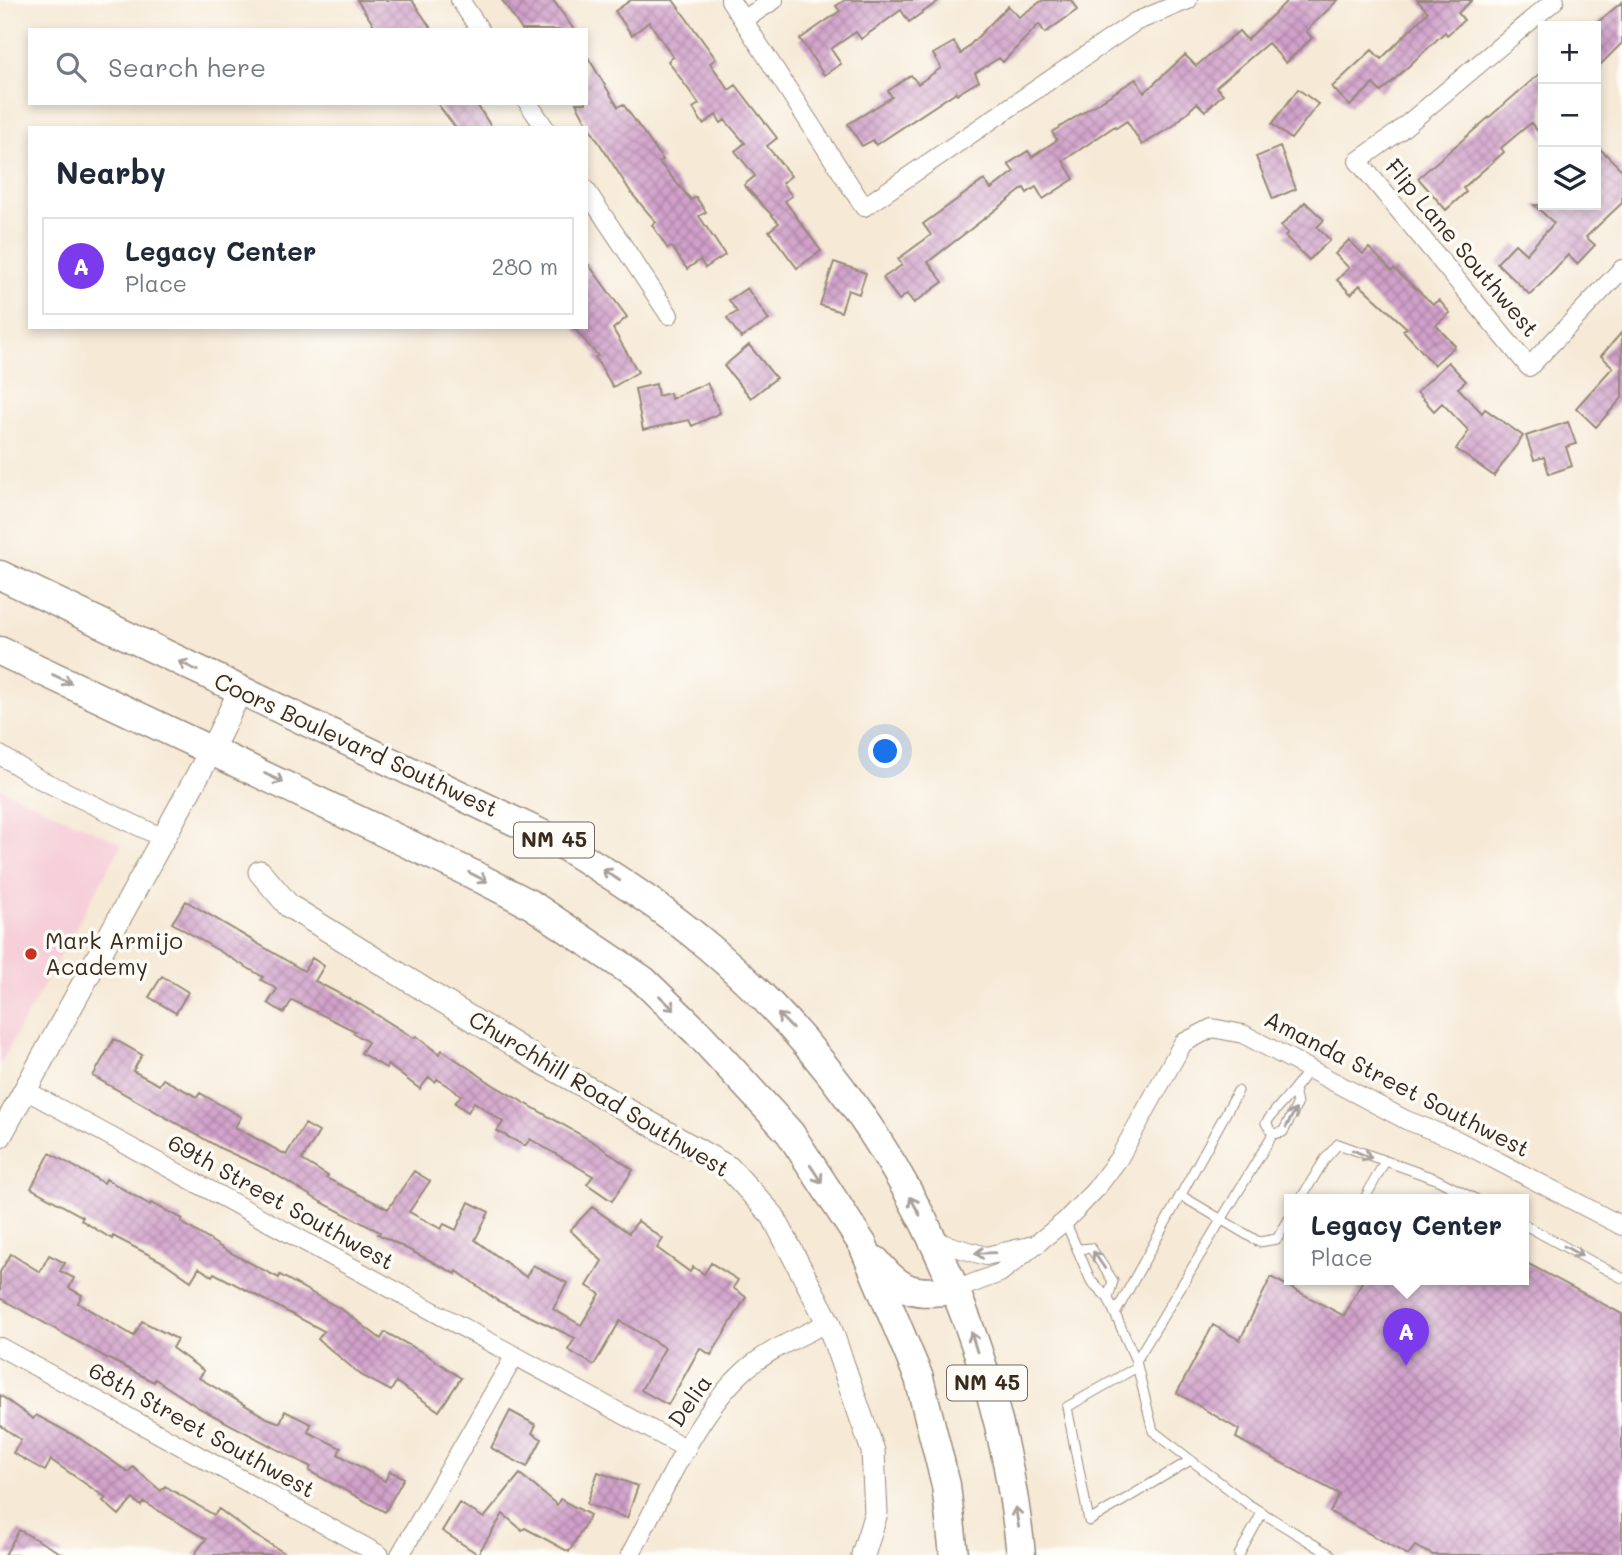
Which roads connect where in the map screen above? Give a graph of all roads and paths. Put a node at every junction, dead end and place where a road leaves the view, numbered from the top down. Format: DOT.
graph roads {
  1 [pos="460,0"];
  2 [pos="730,0"];
  3 [pos="774,0"];
  4 [pos="1188,0"];
  5 [pos="1555,0"];
  6 [pos="743,20"];
  7 [pos="479,28"];
  8 [pos="529,105"];
  9 [pos="544,126"];
  10 [pos="588,193"];
  11 [pos="1622,269"];
  12 [pos="669,315"];
  13 [pos="0,575"];
  14 [pos="0,651"];
  15 [pos="240,691"];
  16 [pos="212,749"];
  17 [pos="0,755"];
  18 [pos="163,838"];
  19 [pos="260,872"];
  20 [pos="1308,1069"];
  21 [pos="25,1090"];
  22 [pos="1238,1091"];
  23 [pos="1295,1093"];
  24 [pos="1273,1134"];
  25 [pos="0,1136"];
  26 [pos="1384,1163"];
  27 [pos="1304,1194"];
  28 [pos="1367,1194"];
  29 [pos="1465,1194"];
  30 [pos="1180,1195"];
  31 [pos="1222,1218"];
  32 [pos="1065,1221"];
  33 [pos="1622,1226"];
  34 [pos="1284,1227"];
  35 [pos="1529,1227"];
  36 [pos="934,1241"];
  37 [pos="1038,1244"];
  38 [pos="863,1245"];
  39 [pos="1080,1250"];
  40 [pos="1622,1278"];
  41 [pos="955,1290"];
  42 [pos="1108,1298"];
  43 [pos="1115,1314"];
  44 [pos="828,1322"];
  45 [pos="0,1347"];
  46 [pos="514,1357"];
  47 [pos="1136,1364"];
  48 [pos="687,1449"];
  49 [pos="1189,1461"];
  50 [pos="1262,1513"];
  51 [pos="380,1555"];
  52 [pos="400,1555"];
  53 [pos="630,1555"];
  54 [pos="863,1555"];
  55 [pos="954,1555"];
  56 [pos="1021,1555"];
  57 [pos="1239,1555"];
  58 [pos="1331,1555"];
  1 -- 7 [label="street"];
  2 -- 6 [label="street"];
  3 -- 6 [label="street"];
  4 -- 6 [label="street"];
  5 -- 11 [label="street, Flip Lane Southwest"];
  8 -- 9 [label="street"];
  10 -- 12 [label="street"];
  15 -- 13 [label="main road, Coors Boulevard Southwest / NM 45, one-way"];
  14 -- 16 [label="main road, NM 45, one-way"];
  15 -- 16 [label="street"];
  36 -- 15 [label="main road, Coors Boulevard Southwest / NM 45, one-way"];
  16 -- 18 [label="street"];
  16 -- 38 [label="main road, NM 45, one-way"];
  17 -- 18 [label="street"];
  18 -- 21 [label="street"];
  19 -- 44 [label="street, Churchhill Road Southwest"];
  20 -- 23 [label="lane"];
  20 -- 32 [label="street, Amanda Street Southwest"];
  20 -- 33 [label="street, Amanda Street Southwest"];
  21 -- 25 [label="street"];
  21 -- 46 [label="street, 69th Street Southwest"];
  22 -- 30 [label="lane"];
  24 -- 23 [label="lane, one-way"];
  23 -- 24 [label="lane"];
  24 -- 31 [label="lane"];
  27 -- 26 [label="lane, one-way"];
  26 -- 28 [label="lane"];
  26 -- 29 [label="lane"];
  30 -- 31 [label="lane"];
  30 -- 43 [label="lane"];
  31 -- 34 [label="lane"];
  31 -- 47 [label="lane"];
  32 -- 37 [label="street, Amanda Street Southwest"];
  32 -- 39 [label="lane"];
  35 -- 40 [label="lane, one-way"];
  37 -- 36 [label="street, Amanda Street Southwest, one-way"];
  36 -- 41 [label="main road, Coors Boulevard Southwest / NM 45"];
  37 -- 41 [label="street, Amanda Street Southwest"];
  38 -- 41 [label="main road"];
  38 -- 55 [label="main road, NM 45"];
  39 -- 42 [label="lane"];
  42 -- 39 [label="lane, one-way"];
  56 -- 41 [label="main road, Coors Boulevard Southwest / NM 45, one-way"];
  42 -- 43 [label="lane"];
  43 -- 47 [label="lane"];
  44 -- 48 [label="street, Delia"];
  44 -- 54 [label="street, Churchhill Road Southwest"];
  45 -- 51 [label="street, 68th Street Southwest"];
  46 -- 48 [label="street, Delia"];
  46 -- 52 [label="street"];
  47 -- 49 [label="lane"];
  47 -- 49 [label="lane"];
  48 -- 53 [label="street"];
  49 -- 50 [label="lane"];
  50 -- 57 [label="lane"];
  50 -- 58 [label="lane"];
}
